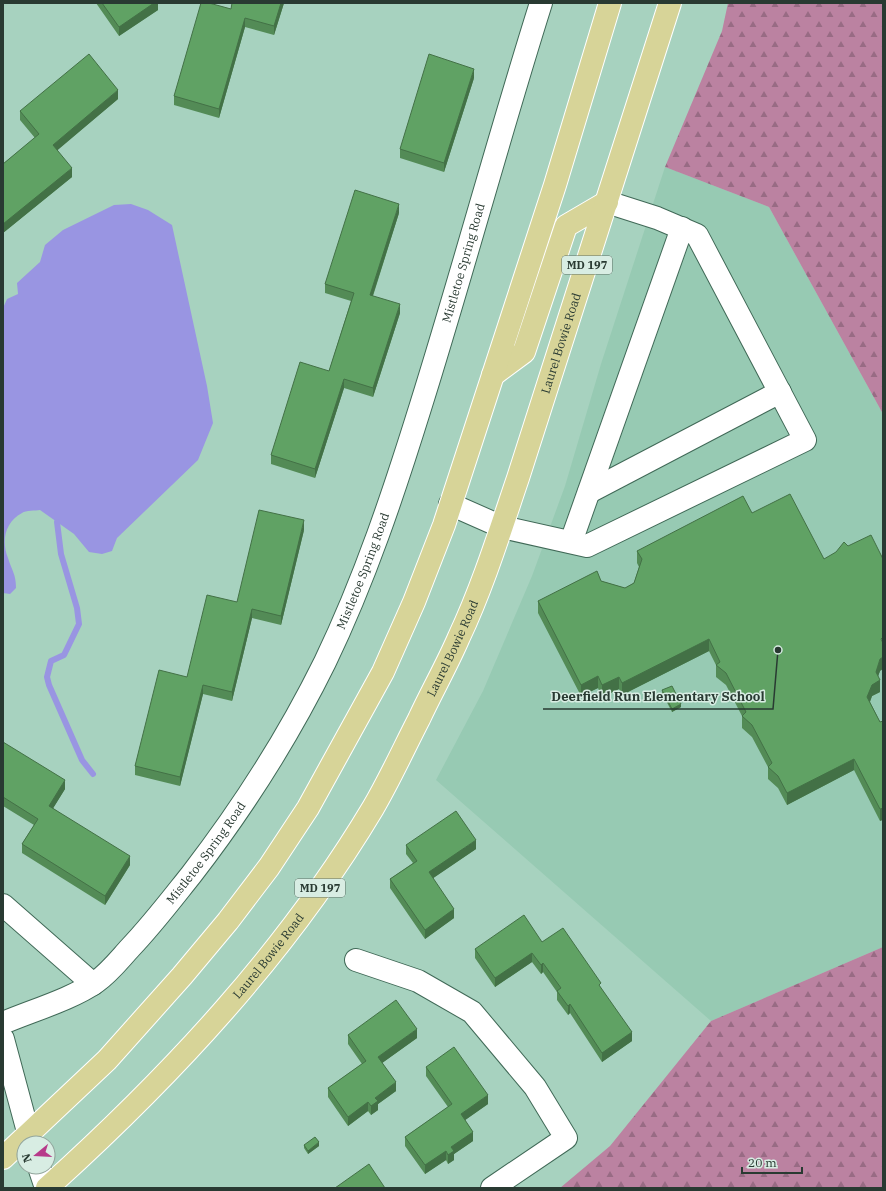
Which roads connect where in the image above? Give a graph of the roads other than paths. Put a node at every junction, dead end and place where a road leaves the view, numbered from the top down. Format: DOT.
graph roads {
  1 [pos="540,3"];
  2 [pos="610,3"];
  3 [pos="670,3"];
  4 [pos="607,202"];
  5 [pos="682,228"];
  6 [pos="493,375"];
  7 [pos="780,392"];
  8 [pos="589,492"];
  9 [pos="450,504"];
  10 [pos="502,527"];
  11 [pos="571,542"];
  12 [pos="3,905"];
  13 [pos="356,960"];
  14 [pos="93,984"];
  15 [pos="3,1023"];
  16 [pos="3,1039"];
  17 [pos="29,1135"];
  18 [pos="34,1135"];
  19 [pos="16,1149"];
  20 [pos="3,1158"];
  21 [pos="42,1175"];
  22 [pos="494,1187"];
  23 [pos="46,1188"];
  1 -- 14 [label="street, Mistletoe Spring Road"];
  2 -- 6 [label="main road"];
  3 -- 4 [label="main road, Laurel Bowie Road / MD 197"];
  4 -- 5 [label="street"];
  4 -- 6 [label="main road"];
  4 -- 10 [label="main road, Laurel Bowie Road / MD 197"];
  5 -- 7 [label="street"];
  5 -- 8 [label="street"];
  6 -- 9 [label="main road"];
  7 -- 8 [label="street"];
  7 -- 11 [label="street"];
  8 -- 11 [label="street"];
  9 -- 10 [label="street"];
  9 -- 18 [label="main road"];
  10 -- 11 [label="street"];
  10 -- 23 [label="main road, Laurel Bowie Road / MD 197"];
  12 -- 14 [label="street"];
  13 -- 22 [label="street"];
  14 -- 15 [label="street, Mistletoe Spring Road"];
  16 -- 17 [label="street"];
  19 -- 20 [label="main road"];
  21 -- 23 [label="street"];
}
